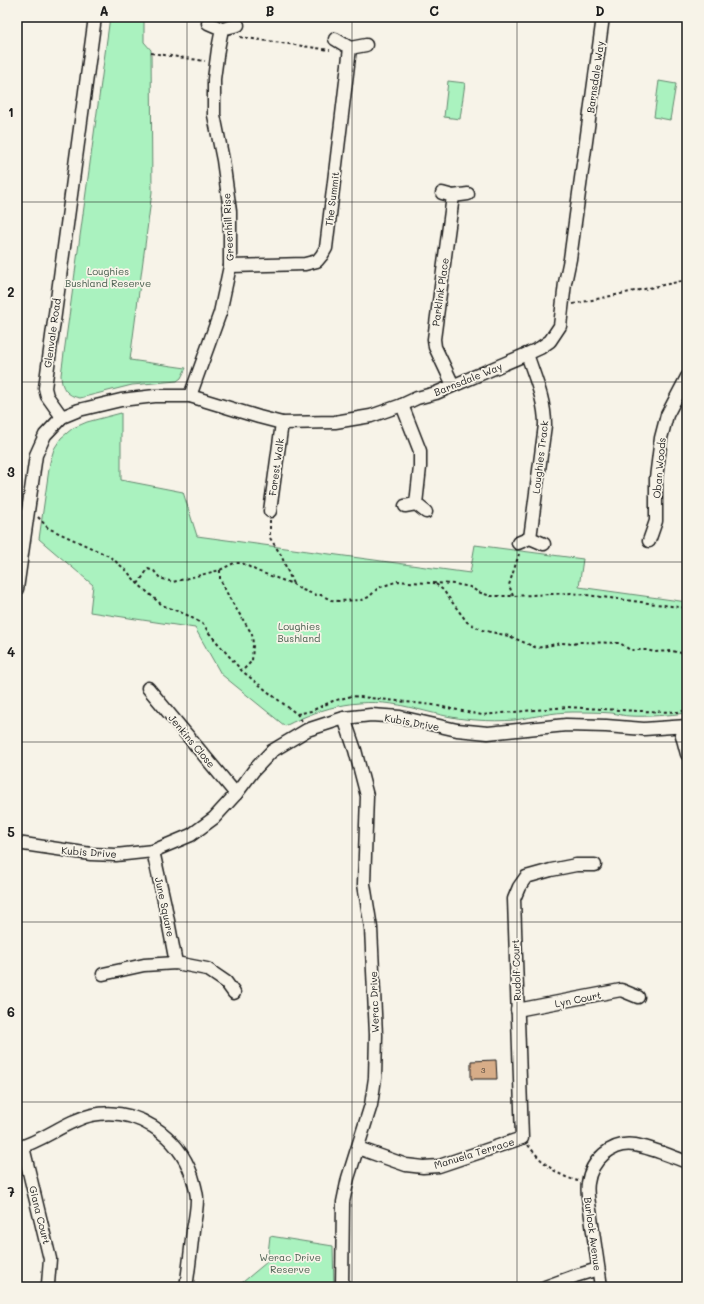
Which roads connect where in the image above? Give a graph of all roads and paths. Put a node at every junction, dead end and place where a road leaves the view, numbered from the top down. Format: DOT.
graph roads {
  1 [pos="95,17"];
  2 [pos="603,17"];
  3 [pos="208,23"];
  4 [pos="222,29"];
  5 [pos="239,31"];
  6 [pos="335,39"];
  7 [pos="366,45"];
  8 [pos="350,50"];
  9 [pos="151,54"];
  10 [pos="216,62"];
  11 [pos="468,194"];
  12 [pos="230,266"];
  13 [pos="687,280"];
  14 [pos="563,306"];
  15 [pos="527,354"];
  16 [pos="687,377"];
  17 [pos="453,385"];
  18 [pos="190,396"];
  19 [pos="402,405"];
  20 [pos="62,417"];
  21 [pos="282,422"];
  22 [pos="29,507"];
  23 [pos="426,512"];
  24 [pos="270,514"];
  25 [pos="530,538"];
  26 [pos="649,541"];
  27 [pos="518,543"];
  28 [pos="544,544"];
  29 [pos="220,570"];
  30 [pos="435,583"];
  31 [pos="138,584"];
  32 [pos="293,584"];
  33 [pos="17,589"];
  34 [pos="513,596"];
  35 [pos="687,608"];
  36 [pos="687,654"];
  37 [pos="242,671"];
  38 [pos="148,688"];
  39 [pos="687,710"];
  40 [pos="344,718"];
  41 [pos="684,727"];
  42 [pos="687,754"];
  43 [pos="236,794"];
  44 [pos="17,843"];
  45 [pos="153,851"];
  46 [pos="595,864"];
  47 [pos="176,963"];
  48 [pos="103,974"];
  49 [pos="234,993"];
  50 [pos="638,997"];
  51 [pos="517,1010"];
  52 [pos="522,1138"];
  53 [pos="20,1148"];
  54 [pos="358,1148"];
  55 [pos="687,1162"];
  56 [pos="588,1184"];
  57 [pos="598,1269"];
  58 [pos="48,1284"];
  59 [pos="186,1287"];
  60 [pos="342,1287"];
  61 [pos="545,1287"];
  62 [pos="601,1287"];
  1 -- 20 [label="street, Glenvale Road"];
  2 -- 14 [label="street, Barnsdale Way"];
  3 -- 4 [label="street"];
  4 -- 5 [label="street"];
  4 -- 10 [label="street, Greenhill Rise"];
  5 -- 8 [label="path"];
  6 -- 8 [label="street"];
  7 -- 8 [label="street"];
  8 -- 12 [label="street, The Summit"];
  9 -- 10 [label="path"];
  10 -- 12 [label="street, Greenhill Rise"];
  11 -- 17 [label="street, Parklink Place"];
  12 -- 18 [label="street, Greenhill Rise"];
  13 -- 14 [label="path"];
  14 -- 15 [label="street, Barnsdale Way"];
  15 -- 17 [label="street, Barnsdale Way"];
  15 -- 25 [label="street, Loughies Track"];
  16 -- 26 [label="street, Oban Woods"];
  17 -- 19 [label="street, Barnsdale Way"];
  18 -- 20 [label="street, Barnsdale Way"];
  18 -- 21 [label="street, Barnsdale Way"];
  19 -- 21 [label="street, Barnsdale Way"];
  19 -- 23 [label="street"];
  20 -- 22 [label="street"];
  21 -- 24 [label="street, Forest Walk"];
  22 -- 31 [label="path"];
  22 -- 33 [label="street"];
  24 -- 32 [label="path"];
  25 -- 27 [label="street"];
  25 -- 28 [label="street"];
  25 -- 34 [label="path"];
  29 -- 31 [label="path"];
  29 -- 32 [label="path"];
  29 -- 37 [label="path"];
  30 -- 32 [label="path"];
  30 -- 34 [label="path"];
  30 -- 36 [label="path"];
  31 -- 37 [label="path"];
  34 -- 35 [label="path"];
  37 -- 39 [label="path"];
  38 -- 43 [label="street, Jenkins Close"];
  40 -- 41 [label="street, Kubis Drive"];
  40 -- 43 [label="street, Kubis Drive"];
  40 -- 54 [label="street, Werac Drive"];
  41 -- 42 [label="street"];
  43 -- 45 [label="street, Kubis Drive"];
  44 -- 45 [label="street, Kubis Drive"];
  45 -- 47 [label="street, June Square"];
  46 -- 51 [label="street, Rudolf Court"];
  47 -- 48 [label="street"];
  47 -- 49 [label="street"];
  50 -- 51 [label="street, Lyn Court"];
  51 -- 52 [label="street, Rudolf Court"];
  52 -- 54 [label="street, Manuela Terrace"];
  52 -- 56 [label="path"];
  53 -- 58 [label="street, Giana Court"];
  53 -- 59 [label="street"];
  54 -- 60 [label="street, Werac Drive"];
  55 -- 56 [label="street, Burlock Avenue"];
  56 -- 57 [label="street, Burlock Avenue"];
  57 -- 61 [label="street"];
  57 -- 62 [label="street, Burlock Avenue"];
}
